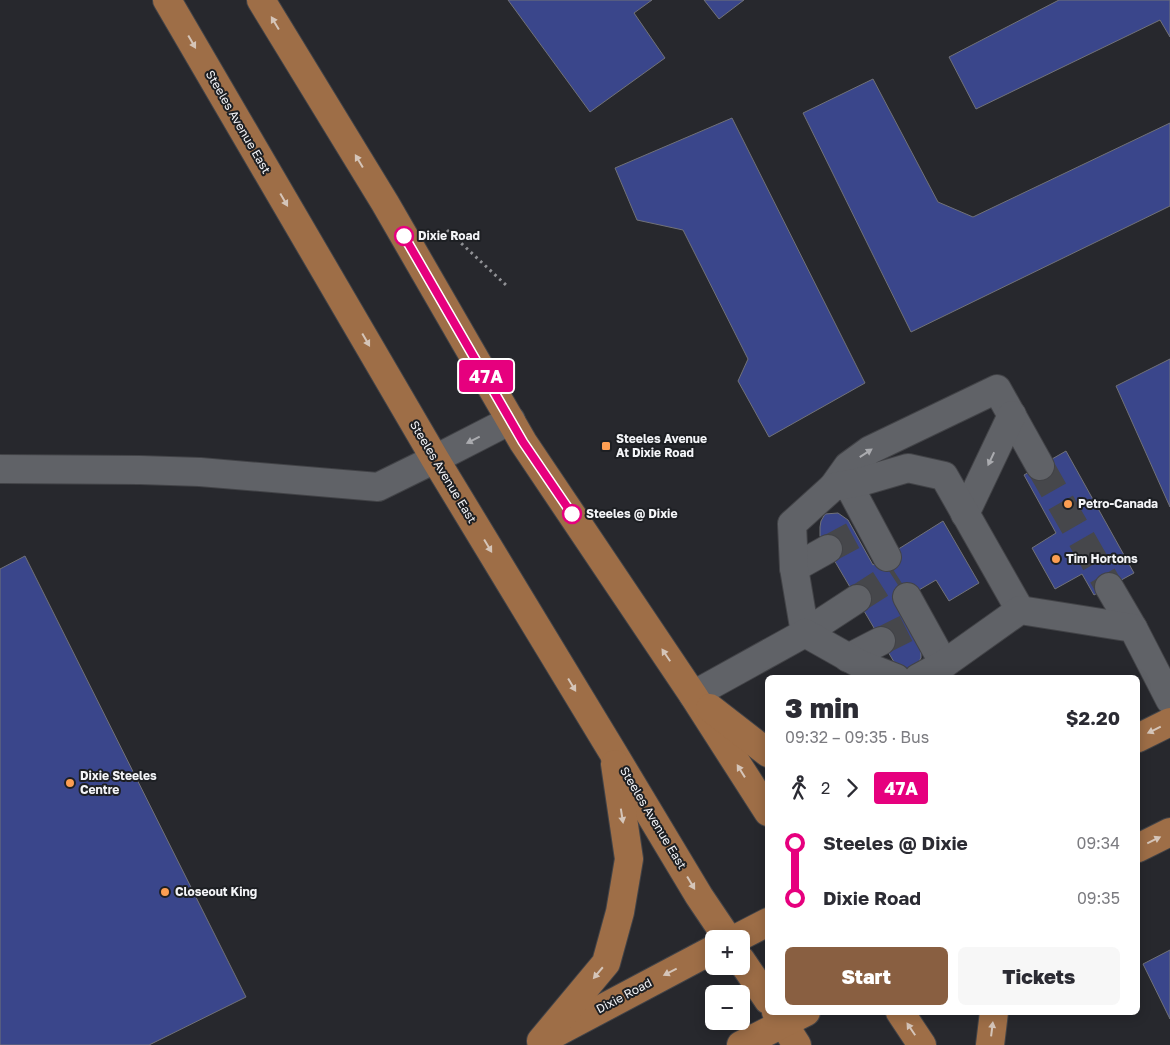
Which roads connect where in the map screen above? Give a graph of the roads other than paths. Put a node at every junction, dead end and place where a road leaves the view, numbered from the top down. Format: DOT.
graph roads {
  1 [pos="167,0"];
  2 [pos="261,0"];
  3 [pos="1012,415"];
  4 [pos="511,420"];
  5 [pos="435,459"];
  6 [pos="1040,466"];
  7 [pos="0,469"];
  8 [pos="840,486"];
  9 [pos="965,514"];
  10 [pos="828,549"];
  11 [pos="887,557"];
  12 [pos="794,568"];
  13 [pos="1109,587"];
  14 [pos="907,597"];
  15 [pos="857,599"];
  16 [pos="1020,610"];
  17 [pos="1133,628"];
  18 [pos="804,633"];
  19 [pos="881,640"];
  20 [pos="848,658"];
  21 [pos="944,664"];
  22 [pos="888,675"];
  23 [pos="924,675"];
  24 [pos="694,695"];
  25 [pos="1170,700"];
  26 [pos="1170,722"];
  27 [pos="1140,737"];
  28 [pos="612,750"];
  29 [pos="765,751"];
  30 [pos="765,807"];
  31 [pos="1170,832"];
  32 [pos="1140,847"];
  33 [pos="765,924"];
  34 [pos="722,930"];
  35 [pos="750,931"];
  36 [pos="705,954"];
  37 [pos="750,973"];
  38 [pos="765,996"];
  39 [pos="902,1015"];
  40 [pos="994,1015"];
  41 [pos="790,1024"];
  42 [pos="538,1043"];
  43 [pos="741,1045"];
  44 [pos="922,1045"];
  45 [pos="990,1045"];
  1 -- 5 [label="main road, Steeles Avenue East, one-way"];
  4 -- 2 [label="main road, one-way"];
  3 -- 6 [label="lane"];
  8 -- 3 [label="lane, one-way"];
  3 -- 9 [label="lane, one-way"];
  4 -- 5 [label="lane, one-way"];
  24 -- 4 [label="main road, one-way"];
  5 -- 7 [label="lane"];
  5 -- 28 [label="main road, Steeles Avenue East, one-way"];
  8 -- 9 [label="lane"];
  8 -- 11 [label="lane"];
  8 -- 12 [label="lane"];
  9 -- 16 [label="lane"];
  10 -- 12 [label="lane"];
  12 -- 18 [label="lane"];
  13 -- 17 [label="lane"];
  14 -- 21 [label="lane"];
  15 -- 18 [label="lane"];
  16 -- 17 [label="lane"];
  16 -- 21 [label="lane"];
  17 -- 25 [label="lane"];
  18 -- 20 [label="lane"];
  18 -- 24 [label="lane"];
  19 -- 20 [label="lane"];
  20 -- 22 [label="lane"];
  21 -- 23 [label="lane"];
  24 -- 29 [label="main road"];
  30 -- 24 [label="main road, one-way"];
  26 -- 27 [label="main road, one-way"];
  28 -- 34 [label="main road, Steeles Avenue East, one-way"];
  28 -- 42 [label="main road, one-way"];
  32 -- 31 [label="main road, one-way"];
  33 -- 35 [label="main road"];
  36 -- 42 [label="main road, Dixie Road, one-way"];
  37 -- 38 [label="main road"];
  44 -- 39 [label="main road, one-way"];
  45 -- 40 [label="main road, one-way"];
  41 -- 43 [label="main road"];
}
